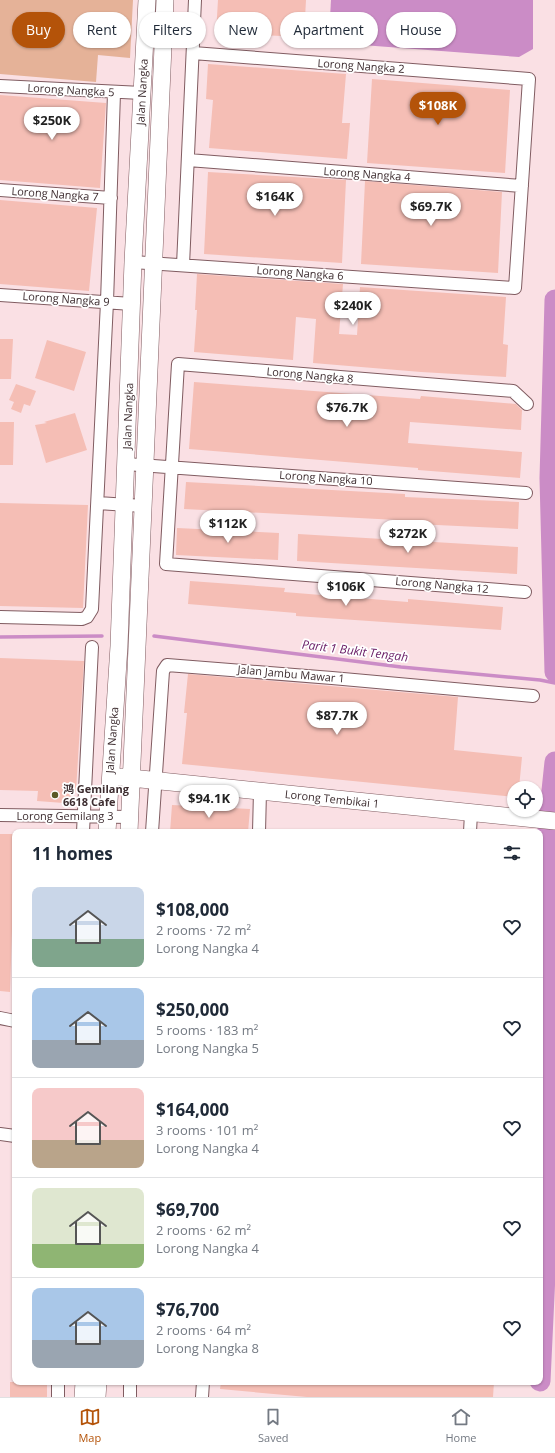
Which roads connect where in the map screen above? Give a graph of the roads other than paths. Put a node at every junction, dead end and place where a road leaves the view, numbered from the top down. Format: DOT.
graph roads {
  1 [pos="147,0"];
  2 [pos="165,0"];
  3 [pos="196,0"];
  4 [pos="193,53"];
  5 [pos="0,86"];
  6 [pos="114,93"];
  7 [pos="142,93"];
  8 [pos="188,160"];
  9 [pos="522,186"];
  10 [pos="0,190"];
  11 [pos="110,198"];
  12 [pos="133,262"];
  13 [pos="155,263"];
  14 [pos="183,265"];
  15 [pos="0,295"];
  16 [pos="107,302"];
  17 [pos="132,304"];
  18 [pos="527,404"];
  19 [pos="126,464"];
  20 [pos="145,466"];
  21 [pos="172,468"];
  22 [pos="526,493"];
  23 [pos="98,501"];
  24 [pos="124,505"];
  25 [pos="143,506"];
  26 [pos="525,592"];
  27 [pos="0,617"];
  28 [pos="92,647"];
  29 [pos="533,696"];
  30 [pos="109,776"];
  31 [pos="132,778"];
  32 [pos="154,781"];
  33 [pos="260,792"];
  34 [pos="471,813"];
  35 [pos="0,815"];
  36 [pos="83,816"];
  37 [pos="555,821"];
  38 [pos="107,824"];
  39 [pos="130,824"];
  40 [pos="83,829"];
  41 [pos="152,829"];
  42 [pos="259,829"];
  43 [pos="470,829"];
  44 [pos="0,1018"];
  45 [pos="12,1020"];
  46 [pos="0,1134"];
  47 [pos="12,1136"];
  48 [pos="58,1385"];
  49 [pos="84,1385"];
  50 [pos="98,1385"];
  51 [pos="130,1385"];
  52 [pos="203,1385"];
  53 [pos="58,1397"];
  54 [pos="83,1397"];
  55 [pos="97,1397"];
  56 [pos="130,1397"];
  57 [pos="202,1397"];
  1 -- 7 [label="street, Jalan Nangka"];
  2 -- 13 [label="street, Jalan Nangka"];
  3 -- 4 [label="street"];
  4 -- 8 [label="street"];
  4 -- 9 [label="street, Lorong Nangka 2"];
  5 -- 6 [label="street, Lorong Nangka 5"];
  6 -- 7 [label="street, Lorong Nangka 5"];
  6 -- 11 [label="street"];
  7 -- 12 [label="street, Jalan Nangka"];
  8 -- 9 [label="street, Lorong Nangka 4"];
  8 -- 14 [label="street"];
  9 -- 14 [label="street, Lorong Nangka 6"];
  10 -- 11 [label="street, Lorong Nangka 7"];
  11 -- 16 [label="street"];
  12 -- 13 [label="street, Lorong Nangka 6"];
  12 -- 17 [label="street, Jalan Nangka"];
  13 -- 14 [label="street, Lorong Nangka 6"];
  13 -- 20 [label="street, Jalan Nangka"];
  15 -- 16 [label="street, Lorong Nangka 9"];
  16 -- 17 [label="street, Lorong Nangka 9"];
  16 -- 23 [label="street"];
  17 -- 19 [label="street, Jalan Nangka"];
  18 -- 21 [label="street, Lorong Nangka 8"];
  19 -- 20 [label="street, Lorong Nangka 10"];
  19 -- 24 [label="street, Jalan Nangka"];
  20 -- 21 [label="street, Lorong Nangka 10"];
  20 -- 25 [label="street, Jalan Nangka"];
  21 -- 22 [label="street, Lorong Nangka 10"];
  21 -- 26 [label="street, Lorong Nangka 12"];
  23 -- 24 [label="street"];
  23 -- 27 [label="street"];
  24 -- 25 [label="street"];
  24 -- 30 [label="street, Jalan Nangka"];
  25 -- 31 [label="street, Jalan Nangka"];
  28 -- 36 [label="street"];
  29 -- 32 [label="street, Jalan Jambu Mawar 1"];
  30 -- 31 [label="street, Lorong Tembikai 1"];
  30 -- 38 [label="street, Jalan Nangka"];
  31 -- 32 [label="street, Lorong Tembikai 1"];
  31 -- 39 [label="street, Jalan Nangka"];
  32 -- 33 [label="street, Lorong Tembikai 1"];
  32 -- 41 [label="street"];
  33 -- 34 [label="street, Lorong Tembikai 1"];
  33 -- 42 [label="street"];
  34 -- 37 [label="street, Lorong Tembikai 1"];
  34 -- 43 [label="street"];
  35 -- 36 [label="street, Lorong Gemilang 3"];
  36 -- 38 [label="street, Lorong Gemilang 3"];
  36 -- 40 [label="street"];
  38 -- 39 [label="street, Lorong Gemilang 3"];
  44 -- 45 [label="street"];
  46 -- 47 [label="street"];
  48 -- 53 [label="street"];
  49 -- 54 [label="street"];
  50 -- 55 [label="street"];
  51 -- 56 [label="street"];
  52 -- 57 [label="street"];
}
